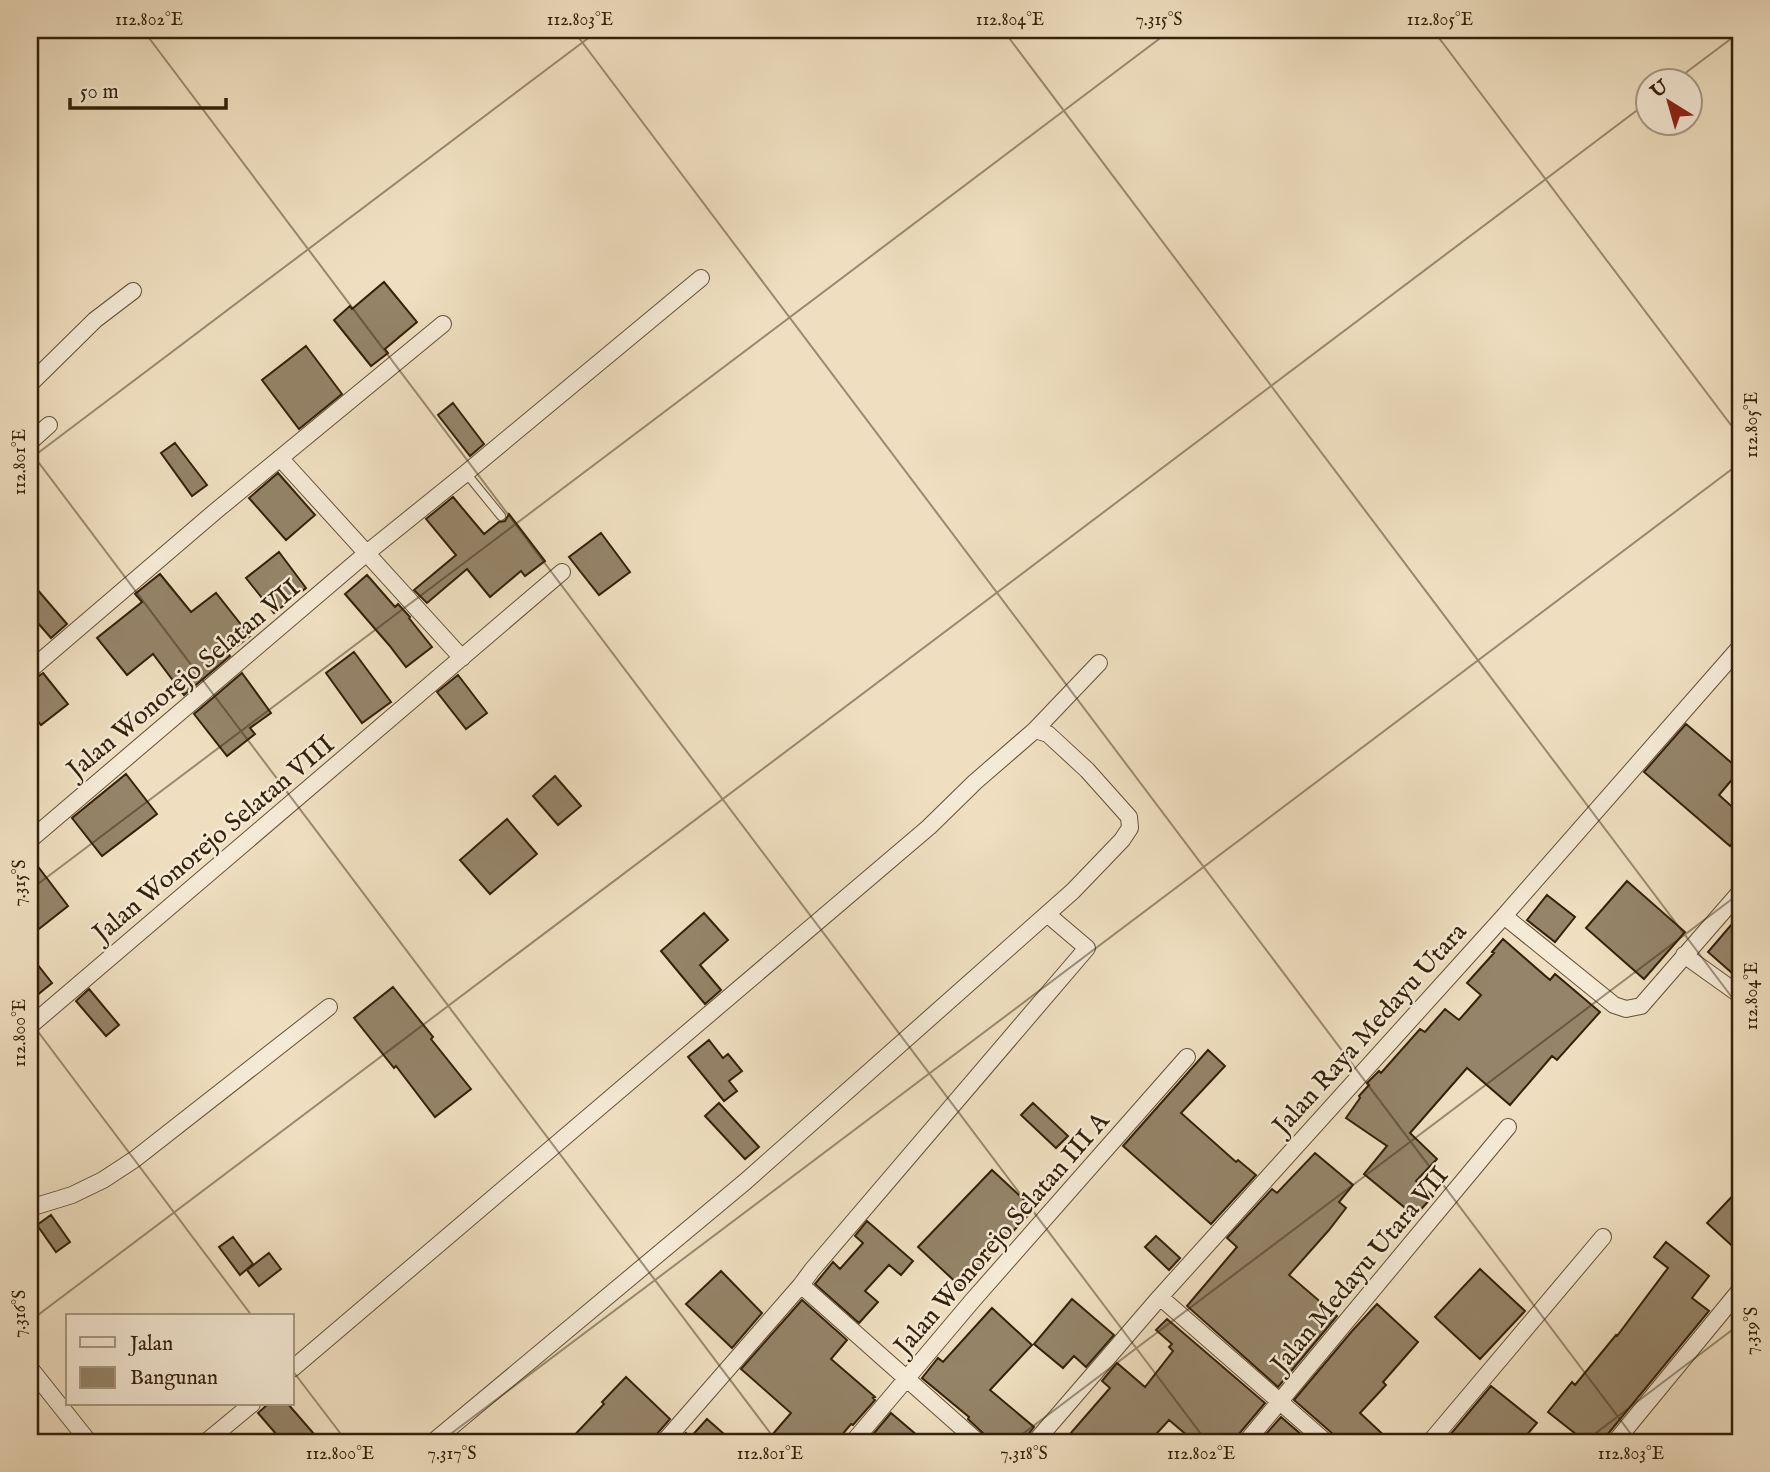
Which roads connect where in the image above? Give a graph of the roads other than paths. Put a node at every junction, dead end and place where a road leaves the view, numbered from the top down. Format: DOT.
graph roads {
  1 [pos="701,278"];
  2 [pos="133,291"];
  3 [pos="443,324"];
  4 [pos="30,384"];
  5 [pos="49,425"];
  6 [pos="30,442"];
  7 [pos="280,458"];
  8 [pos="466,474"];
  9 [pos="501,516"];
  10 [pos="368,552"];
  11 [pos="562,572"];
  12 [pos="1740,647"];
  13 [pos="462,658"];
  14 [pos="1099,663"];
  15 [pos="30,670"];
  16 [pos="1035,730"];
  17 [pos="30,840"];
  18 [pos="1740,892"];
  19 [pos="1047,914"];
  20 [pos="1504,916"];
  21 [pos="1684,955"];
  22 [pos="1740,995"];
  23 [pos="329,1007"];
  24 [pos="30,1026"];
  25 [pos="1187,1057"];
  26 [pos="1508,1127"];
  27 [pos="30,1208"];
  28 [pos="1602,1237"];
  29 [pos="801,1284"];
  30 [pos="1740,1290"];
  31 [pos="1160,1297"];
  32 [pos="294,1367"];
  33 [pos="30,1368"];
  34 [pos="907,1379"];
  35 [pos="1280,1403"];
  36 [pos="249,1406"];
  37 [pos="89,1442"];
  38 [pos="206,1442"];
  39 [pos="433,1442"];
  40 [pos="664,1442"];
  41 [pos="853,1442"];
  42 [pos="978,1442"];
  43 [pos="1035,1442"];
  44 [pos="1246,1442"];
  45 [pos="1326,1442"];
  46 [pos="1430,1442"];
  47 [pos="1615,1442"];
  1 -- 8 [label="street, Jalan Wonorejo Selatan VII"];
  2 -- 4 [label="street"];
  3 -- 7 [label="street"];
  5 -- 6 [label="street"];
  7 -- 10 [label="street"];
  7 -- 15 [label="street"];
  8 -- 9 [label="lane"];
  8 -- 10 [label="street, Jalan Wonorejo Selatan VII"];
  10 -- 13 [label="street"];
  10 -- 17 [label="street, Jalan Wonorejo Selatan VII"];
  11 -- 13 [label="street, Jalan Wonorejo Selatan VIII"];
  12 -- 20 [label="street, Jalan Raya Medayu Utara"];
  13 -- 24 [label="street, Jalan Wonorejo Selatan VIII"];
  14 -- 16 [label="street"];
  16 -- 19 [label="street"];
  16 -- 32 [label="street"];
  18 -- 21 [label="street"];
  19 -- 29 [label="street"];
  19 -- 39 [label="street"];
  20 -- 21 [label="street"];
  20 -- 31 [label="street, Jalan Raya Medayu Utara"];
  21 -- 22 [label="street"];
  23 -- 27 [label="street"];
  25 -- 34 [label="street, Jalan Wonorejo Selatan III A"];
  26 -- 35 [label="street, Jalan Medayu Utara VII"];
  28 -- 46 [label="street"];
  29 -- 34 [label="street"];
  29 -- 40 [label="street"];
  30 -- 47 [label="street"];
  31 -- 35 [label="street"];
  31 -- 43 [label="street, Jalan Raya Medayu Utara"];
  33 -- 37 [label="street"];
  34 -- 41 [label="street, Jalan Wonorejo Selatan III A"];
  34 -- 42 [label="street"];
  35 -- 44 [label="street, Jalan Medayu Utara VII"];
  35 -- 45 [label="street"];
  36 -- 38 [label="street"];
}
